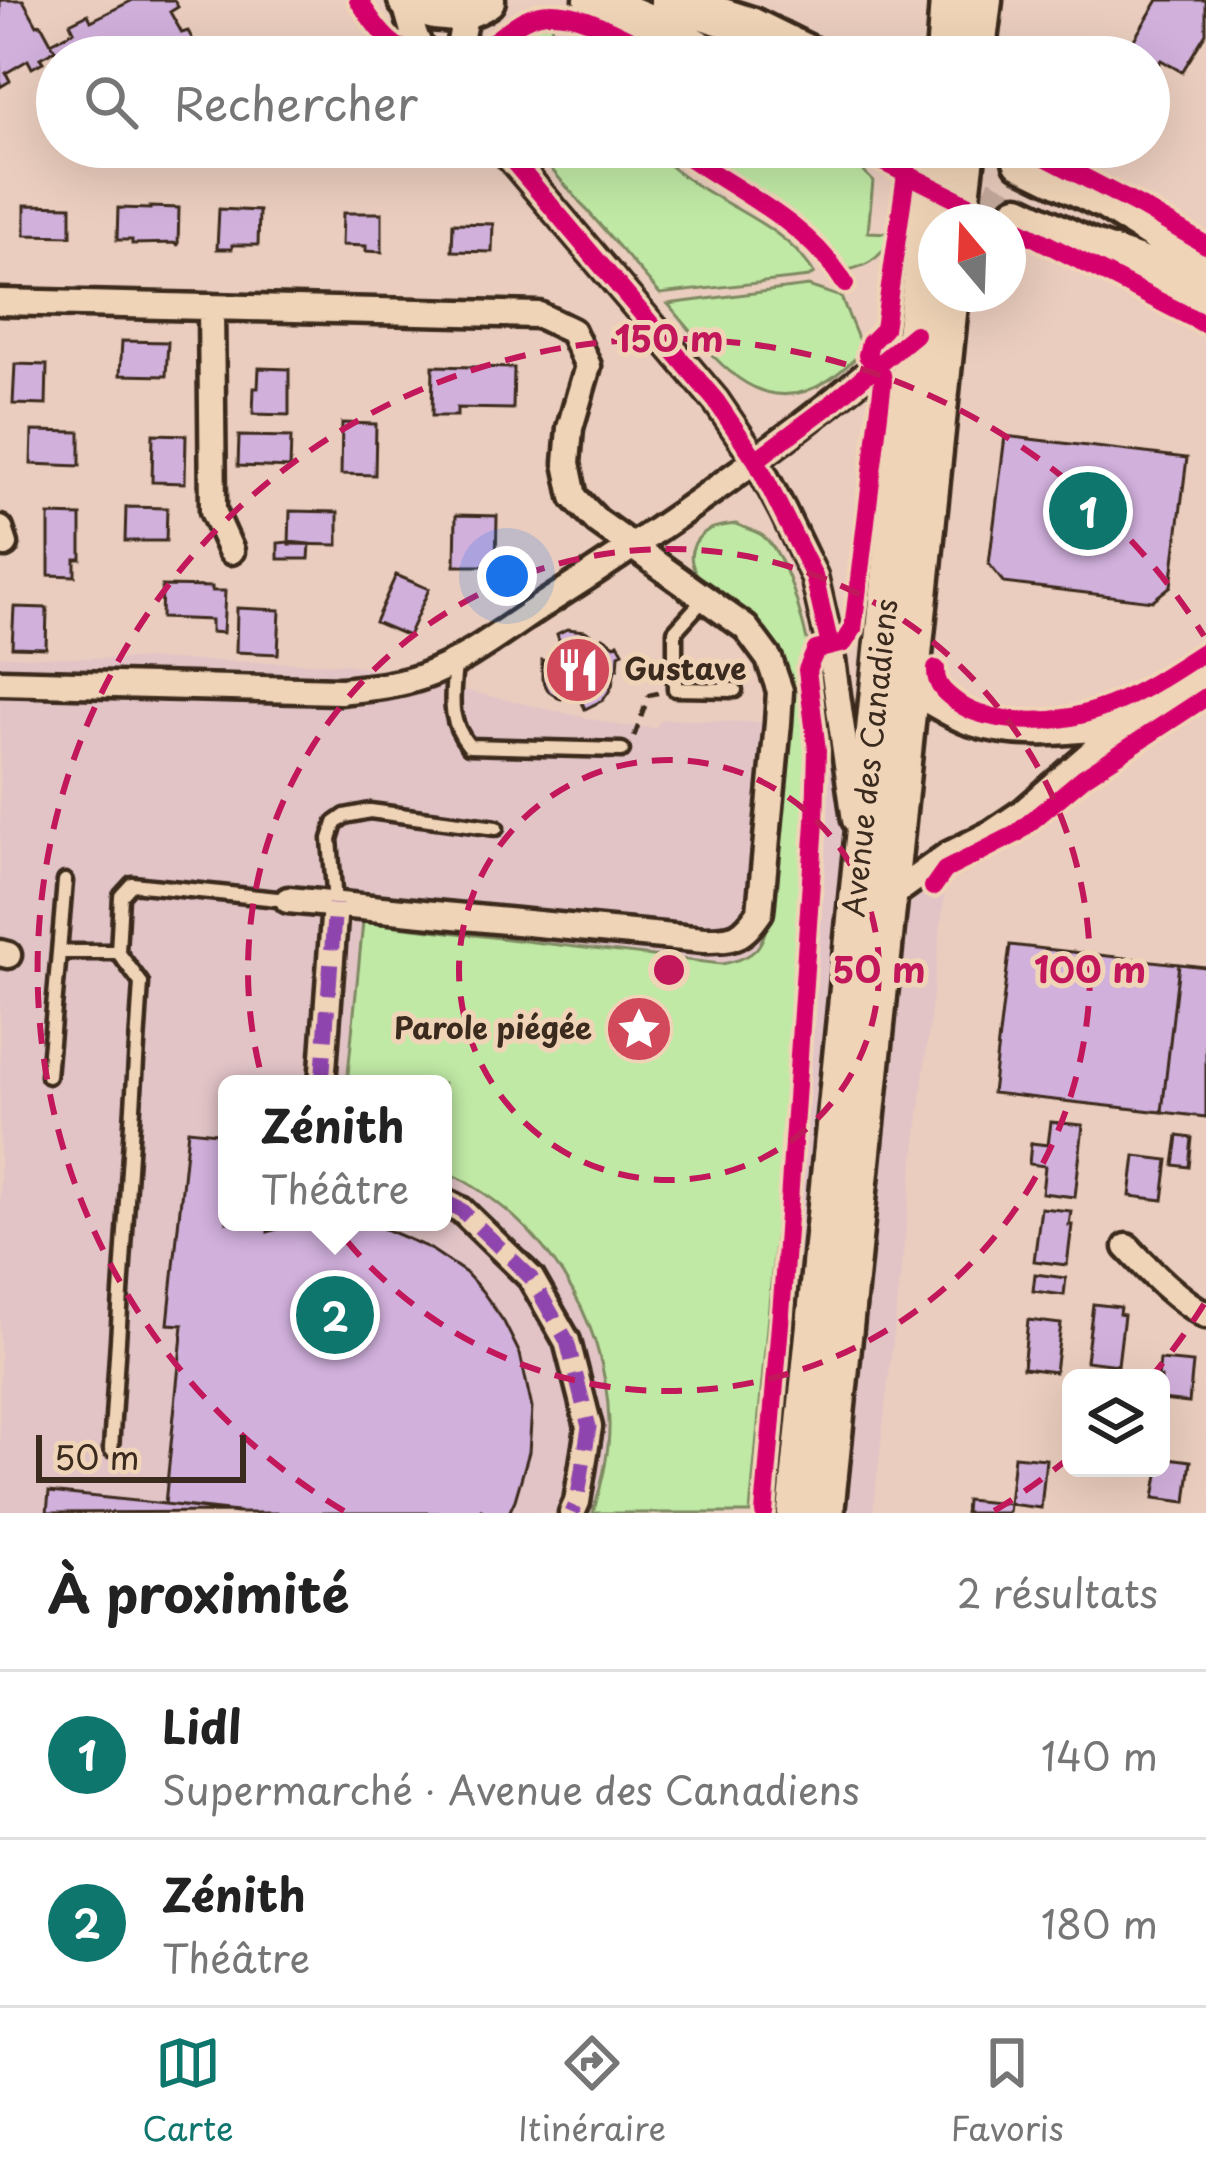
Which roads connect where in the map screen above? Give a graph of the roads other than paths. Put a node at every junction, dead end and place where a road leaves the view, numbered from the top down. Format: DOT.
graph roads {
  1 [pos="406,0"];
  2 [pos="593,0"];
  3 [pos="670,0"];
  4 [pos="949,0"];
  5 [pos="983,0"];
  6 [pos="476,5"];
  7 [pos="415,36"];
  8 [pos="465,36"];
  9 [pos="675,36"];
  10 [pos="770,36"];
  11 [pos="946,36"];
  12 [pos="979,36"];
  13 [pos="519,168"];
  14 [pos="936,168"];
  15 [pos="964,168"];
  16 [pos="1038,168"];
  17 [pos="960,204"];
  18 [pos="1026,218"];
  19 [pos="1206,264"];
  20 [pos="1206,293"];
  21 [pos="0,302"];
  22 [pos="211,307"];
  23 [pos="948,312"];
  24 [pos="915,334"];
  25 [pos="756,460"];
  26 [pos="634,547"];
  27 [pos="231,551"];
  28 [pos="704,599"];
  29 [pos="455,660"];
  30 [pos="1204,678"];
  31 [pos="0,682"];
  32 [pos="735,690"];
  33 [pos="909,692"];
  34 [pos="1124,725"];
  35 [pos="622,750"];
  36 [pos="496,828"];
  37 [pos="860,864"];
  38 [pos="64,880"];
  39 [pos="888,898"];
  40 [pos="288,900"];
  41 [pos="335,904"];
  42 [pos="59,952"];
  43 [pos="118,952"];
  44 [pos="323,1075"];
  45 [pos="48,1076"];
  46 [pos="452,1206"];
  47 [pos="1127,1247"];
  48 [pos="1206,1315"];
  49 [pos="111,1449"];
  50 [pos="572,1513"];
  51 [pos="796,1513"];
  52 [pos="825,1513"];
  1 -- 6 [label="main road"];
  1 -- 7 [label="street"];
  2 -- 9 [label="main road"];
  3 -- 10 [label="main road"];
  4 -- 11 [label="main road"];
  5 -- 12 [label="main road"];
  6 -- 8 [label="street"];
  13 -- 25 [label="street"];
  14 -- 24 [label="main road, Avenue des Canadiens"];
  15 -- 17 [label="main road"];
  16 -- 19 [label="main road"];
  18 -- 20 [label="main road"];
  21 -- 22 [label="street"];
  22 -- 26 [label="street"];
  22 -- 27 [label="street"];
  23 -- 33 [label="main road, Avenue des Canadiens"];
  24 -- 25 [label="street"];
  24 -- 37 [label="main road, Avenue des Canadiens"];
  25 -- 26 [label="street"];
  25 -- 37 [label="street"];
  26 -- 28 [label="street"];
  26 -- 29 [label="street"];
  28 -- 32 [label="lane"];
  28 -- 41 [label="street"];
  29 -- 31 [label="street"];
  29 -- 35 [label="lane"];
  30 -- 34 [label="street"];
  33 -- 34 [label="street"];
  33 -- 39 [label="main road, Avenue des Canadiens"];
  34 -- 39 [label="street"];
  36 -- 41 [label="lane"];
  37 -- 51 [label="main road, Avenue des Canadiens"];
  38 -- 42 [label="lane"];
  39 -- 52 [label="main road, Avenue des Canadiens"];
  40 -- 41 [label="street"];
  40 -- 43 [label="lane"];
  41 -- 44 [label="street"];
  42 -- 43 [label="lane"];
  42 -- 45 [label="lane"];
  43 -- 49 [label="lane"];
  46 -- 50 [label="street"];
  47 -- 48 [label="street"];
}
